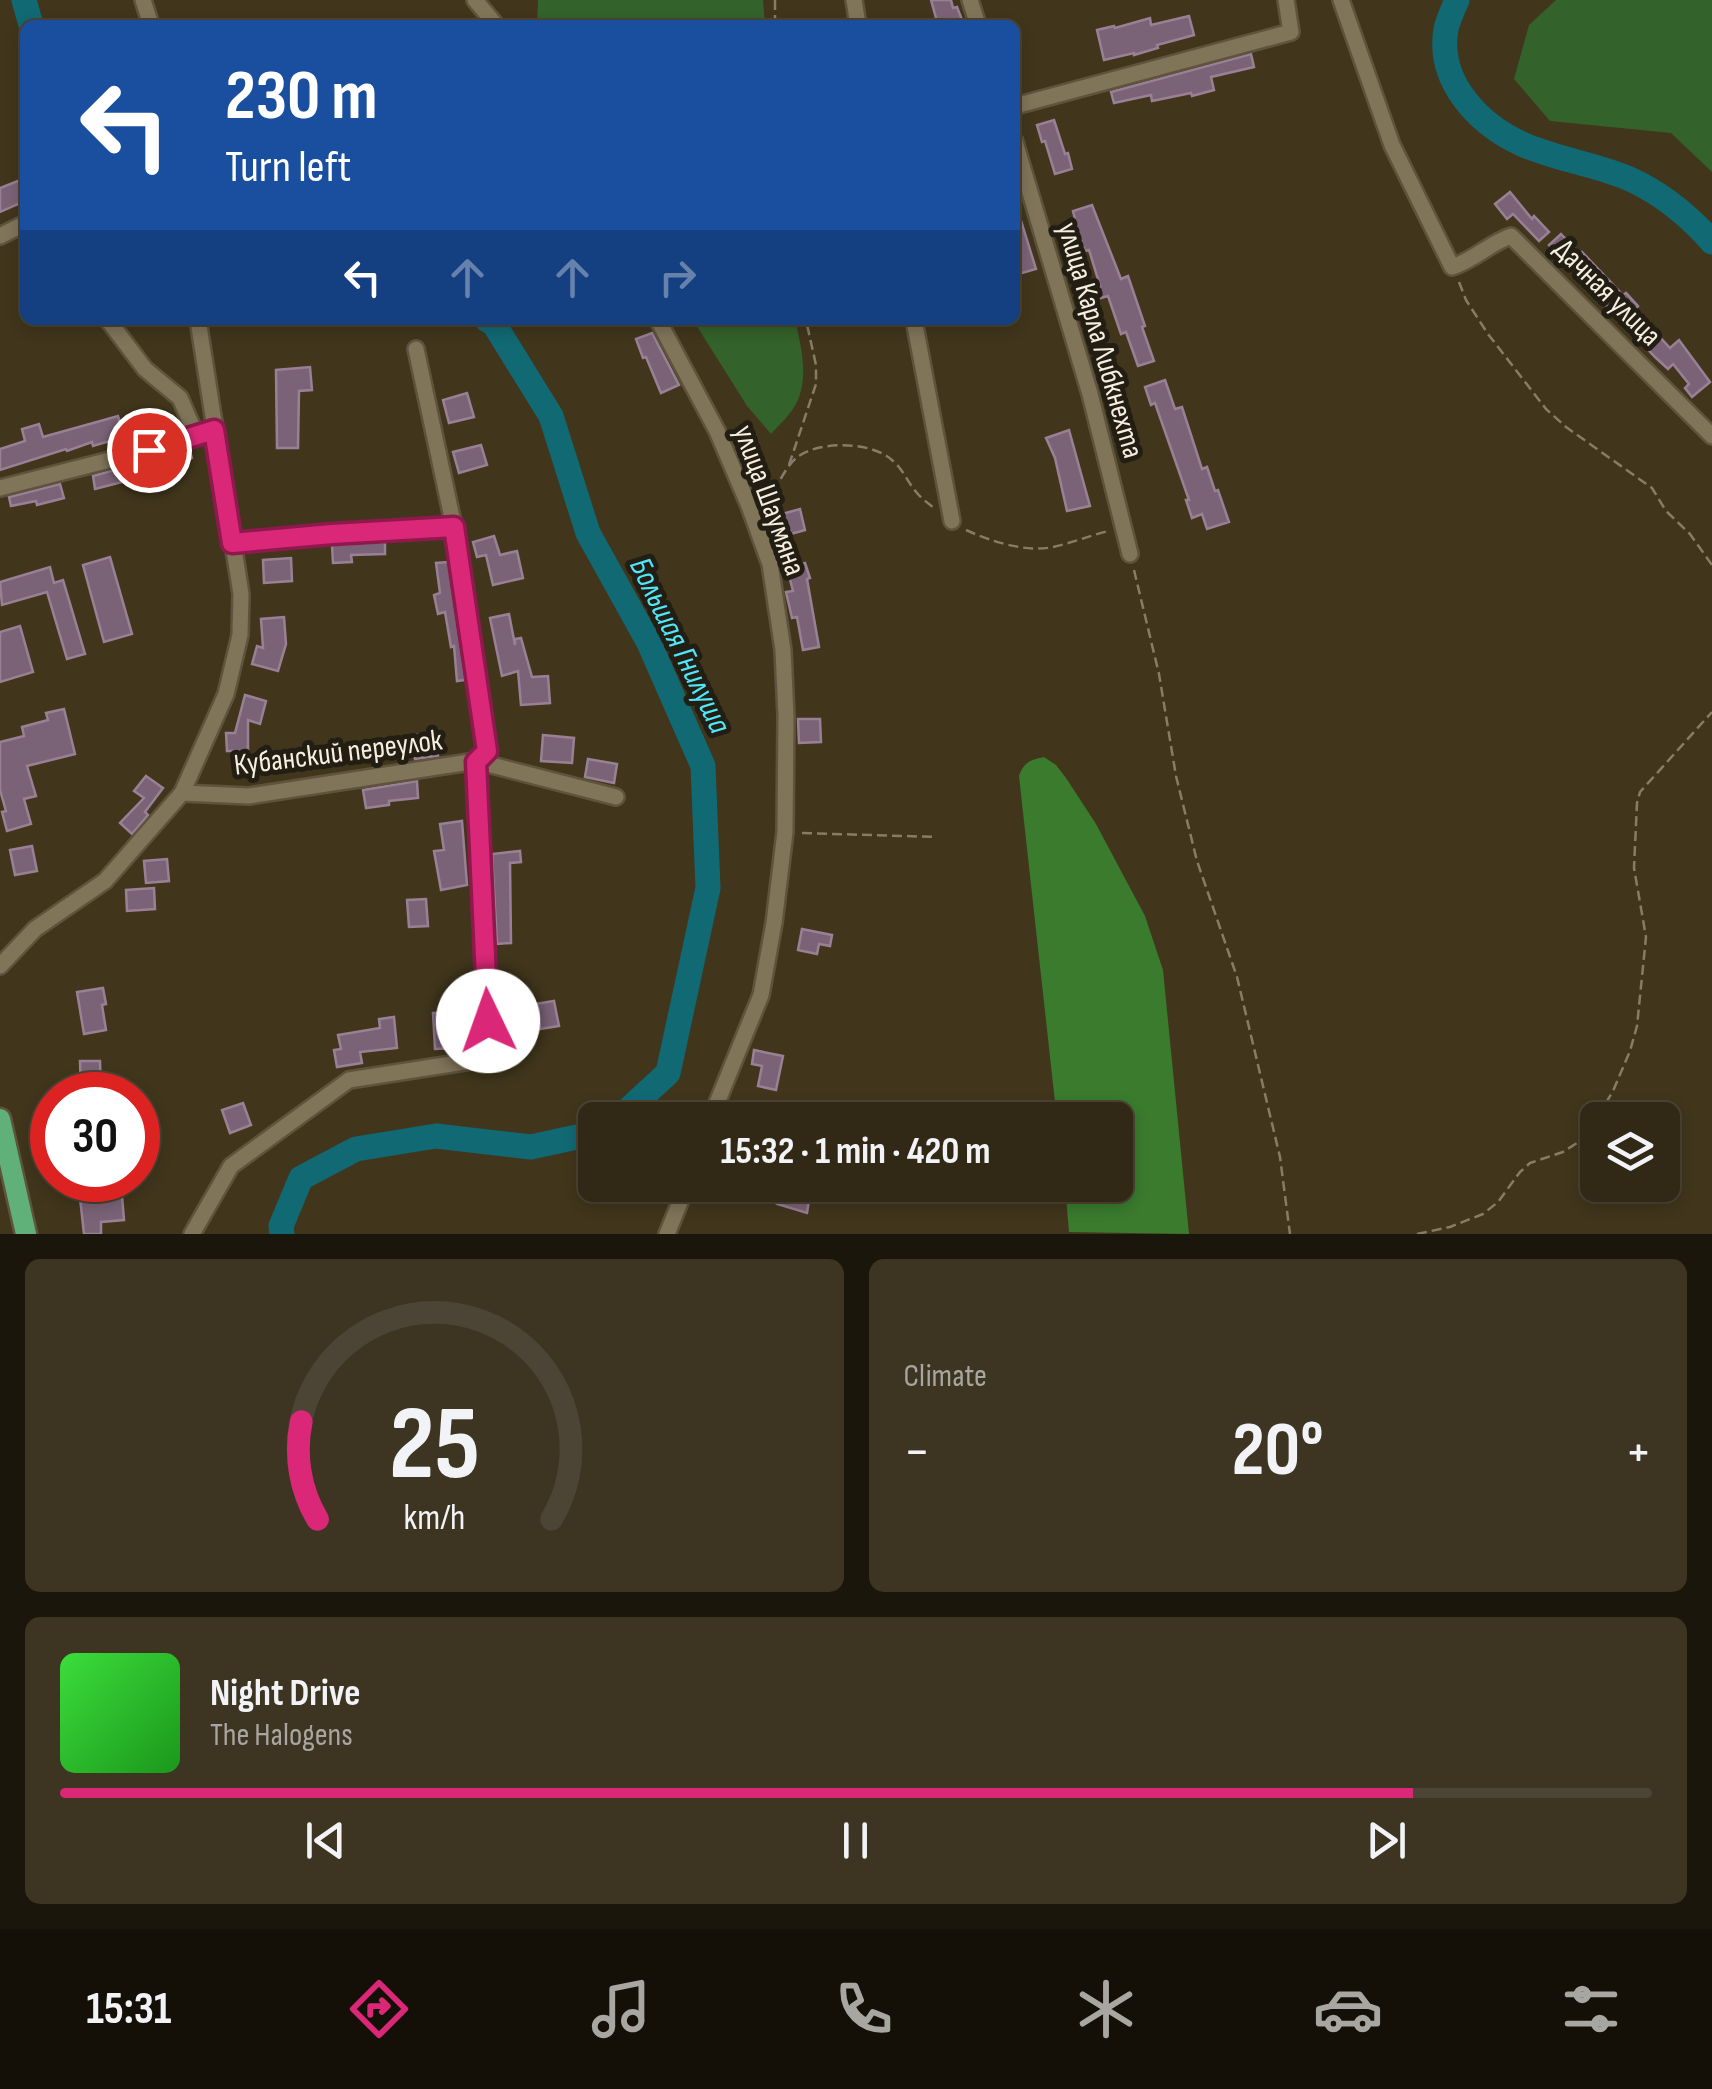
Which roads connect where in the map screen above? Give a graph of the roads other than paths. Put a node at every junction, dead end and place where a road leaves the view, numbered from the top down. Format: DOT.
graph roads {
  1 [pos="475,0"];
  2 [pos="1286,0"];
  3 [pos="1340,0"];
  4 [pos="492,20"];
  5 [pos="1020,105"];
  6 [pos="1020,159"];
  7 [pos="112,325"];
  8 [pos="199,325"];
  9 [pos="661,325"];
  10 [pos="915,325"];
  11 [pos="416,349"];
  12 [pos="214,430"];
  13 [pos="196,435"];
  14 [pos="1712,436"];
  15 [pos="0,488"];
  16 [pos="952,521"];
  17 [pos="454,527"];
  18 [pos="232,543"];
  19 [pos="1130,554"];
  20 [pos="476,762"];
  21 [pos="182,793"];
  22 [pos="616,796"];
  23 [pos="0,966"];
  24 [pos="717,1102"];
  25 [pos="0,1119"];
  26 [pos="680,1202"];
  27 [pos="26,1234"];
  28 [pos="192,1234"];
  29 [pos="667,1234"];
  1 -- 4 [label="street"];
  2 -- 5 [label="street"];
  3 -- 14 [label="street, Дачная улица"];
  6 -- 19 [label="street, улица Карла Либкнехта"];
  7 -- 13 [label="street"];
  8 -- 12 [label="street"];
  9 -- 24 [label="street, улица Шаумяна"];
  10 -- 16 [label="street"];
  11 -- 17 [label="street"];
  12 -- 13 [label="street"];
  12 -- 18 [label="street"];
  13 -- 15 [label="street"];
  17 -- 18 [label="street"];
  17 -- 20 [label="street"];
  18 -- 21 [label="street"];
  20 -- 21 [label="street, Кубанский переулок"];
  20 -- 22 [label="street, Кубанский переулок"];
  20 -- 28 [label="street"];
  21 -- 23 [label="street"];
  25 -- 27 [label="main road"];
  26 -- 29 [label="street"];
}
